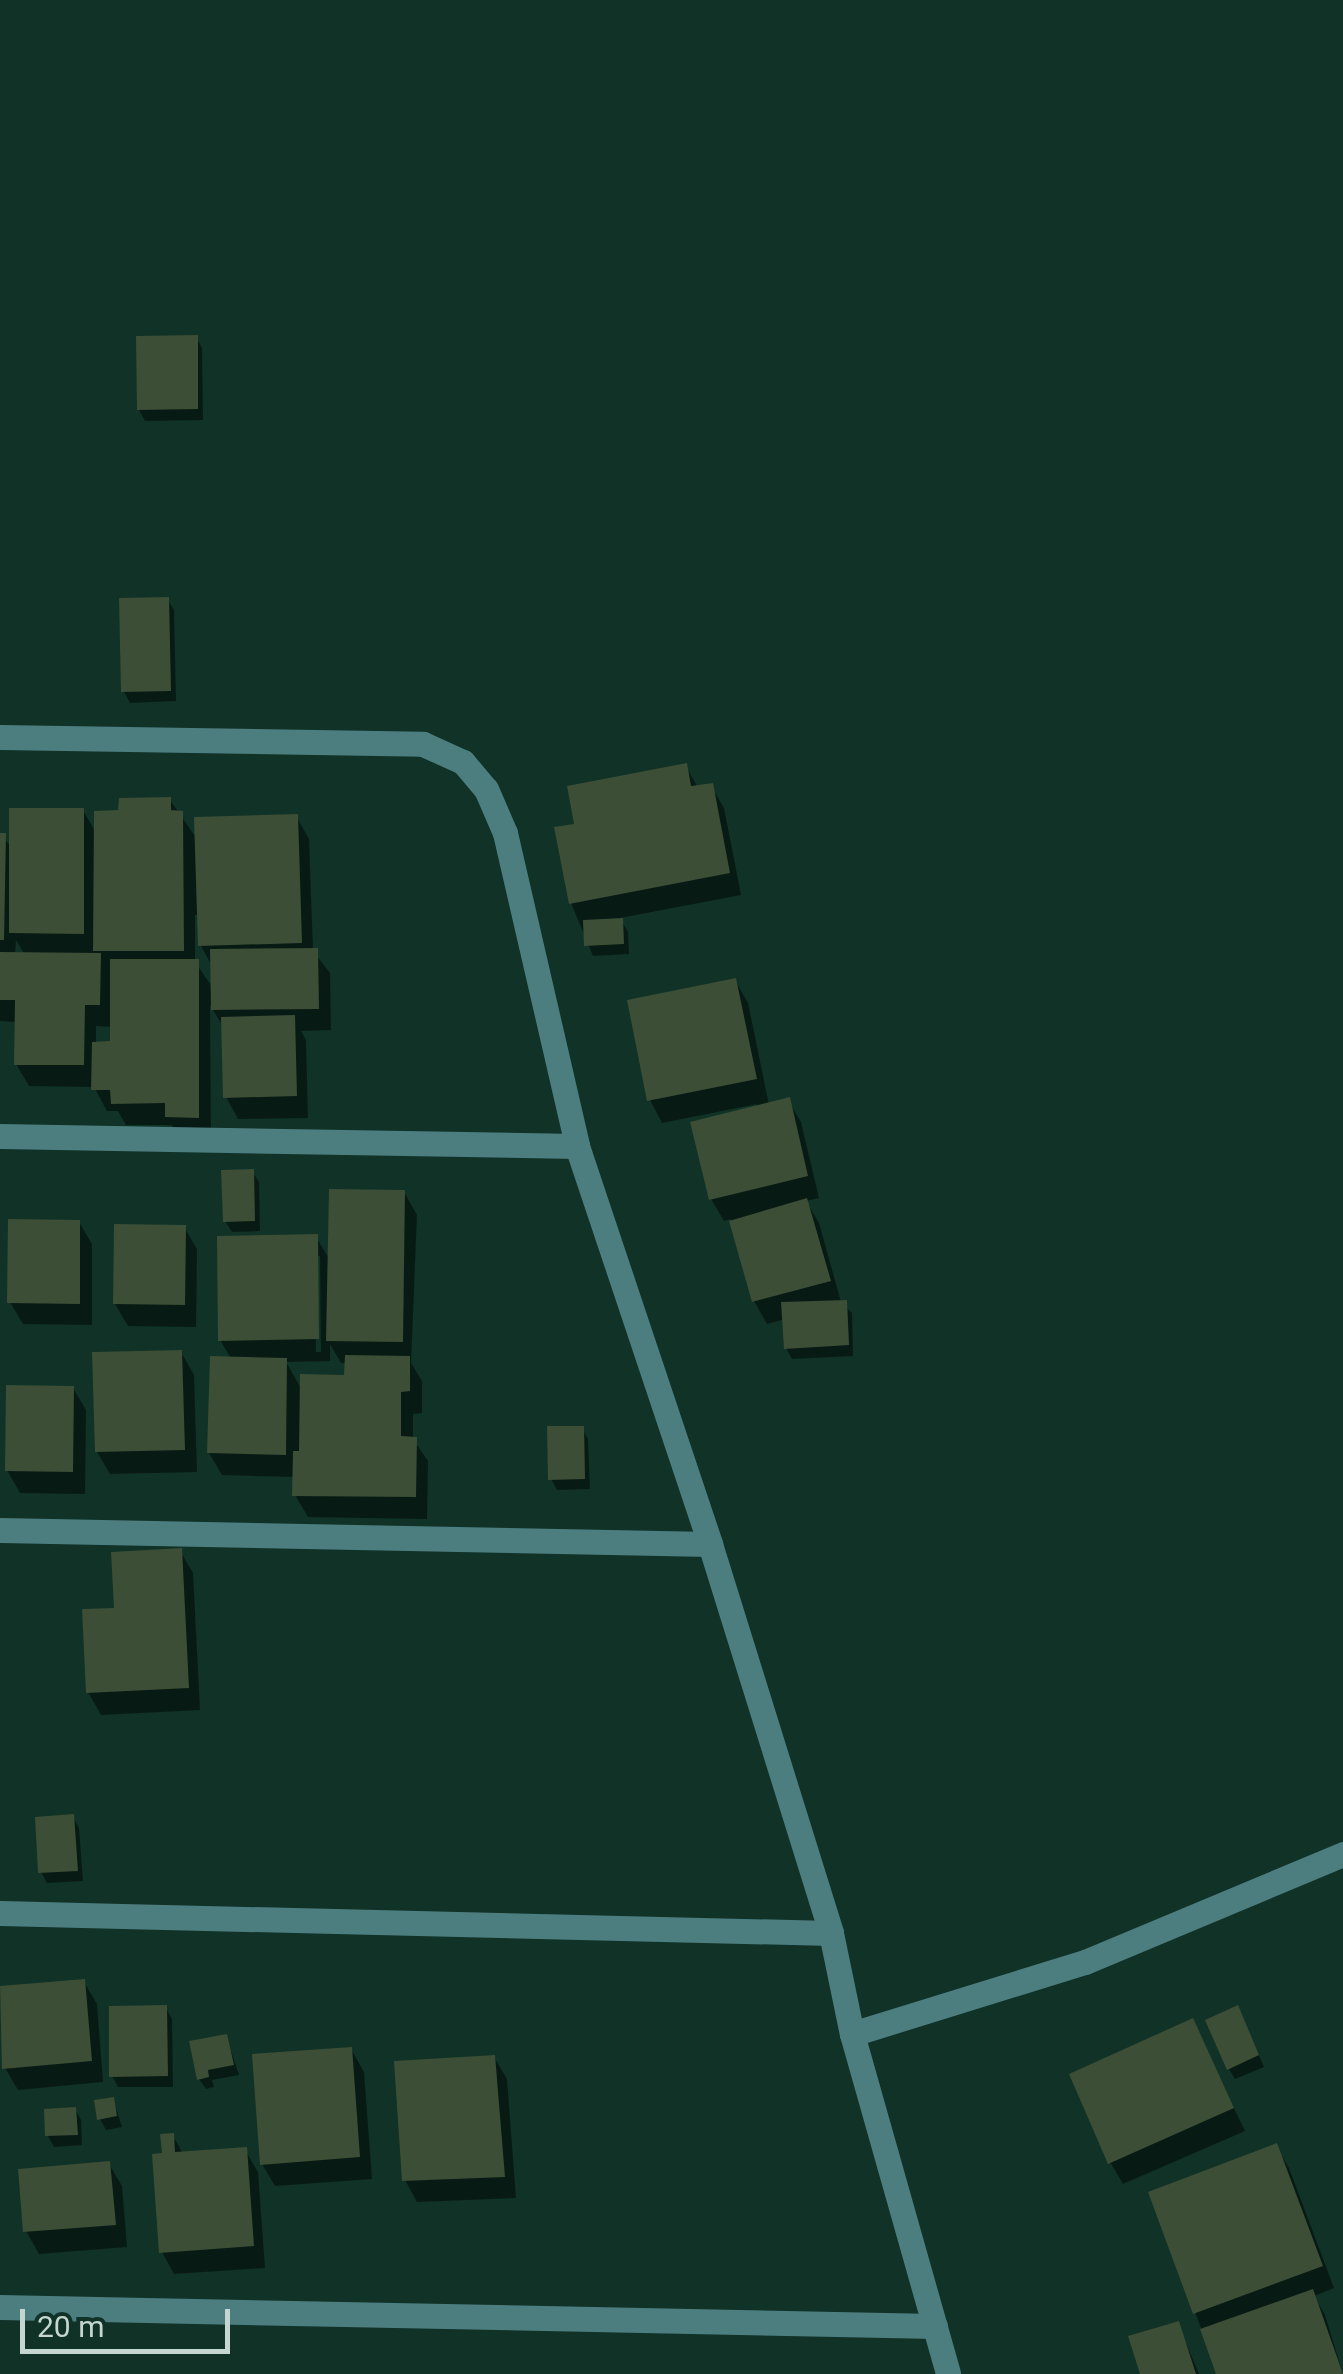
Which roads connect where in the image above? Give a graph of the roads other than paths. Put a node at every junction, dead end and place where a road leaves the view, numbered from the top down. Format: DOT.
graph roads {
  1 [pos="0,737"];
  2 [pos="0,1136"];
  3 [pos="577,1146"];
  4 [pos="0,1530"];
  5 [pos="710,1544"];
  6 [pos="1343,1854"];
  7 [pos="0,1913"];
  8 [pos="831,1933"];
  9 [pos="852,2034"];
  10 [pos="0,2307"];
  11 [pos="935,2326"];
  12 [pos="948,2374"];
  1 -- 3 [label="street"];
  2 -- 3 [label="street"];
  3 -- 5 [label="street"];
  4 -- 5 [label="street"];
  5 -- 8 [label="street"];
  6 -- 9 [label="street"];
  7 -- 8 [label="street"];
  8 -- 9 [label="street"];
  9 -- 11 [label="street"];
  10 -- 11 [label="street"];
  11 -- 12 [label="street"];
}
